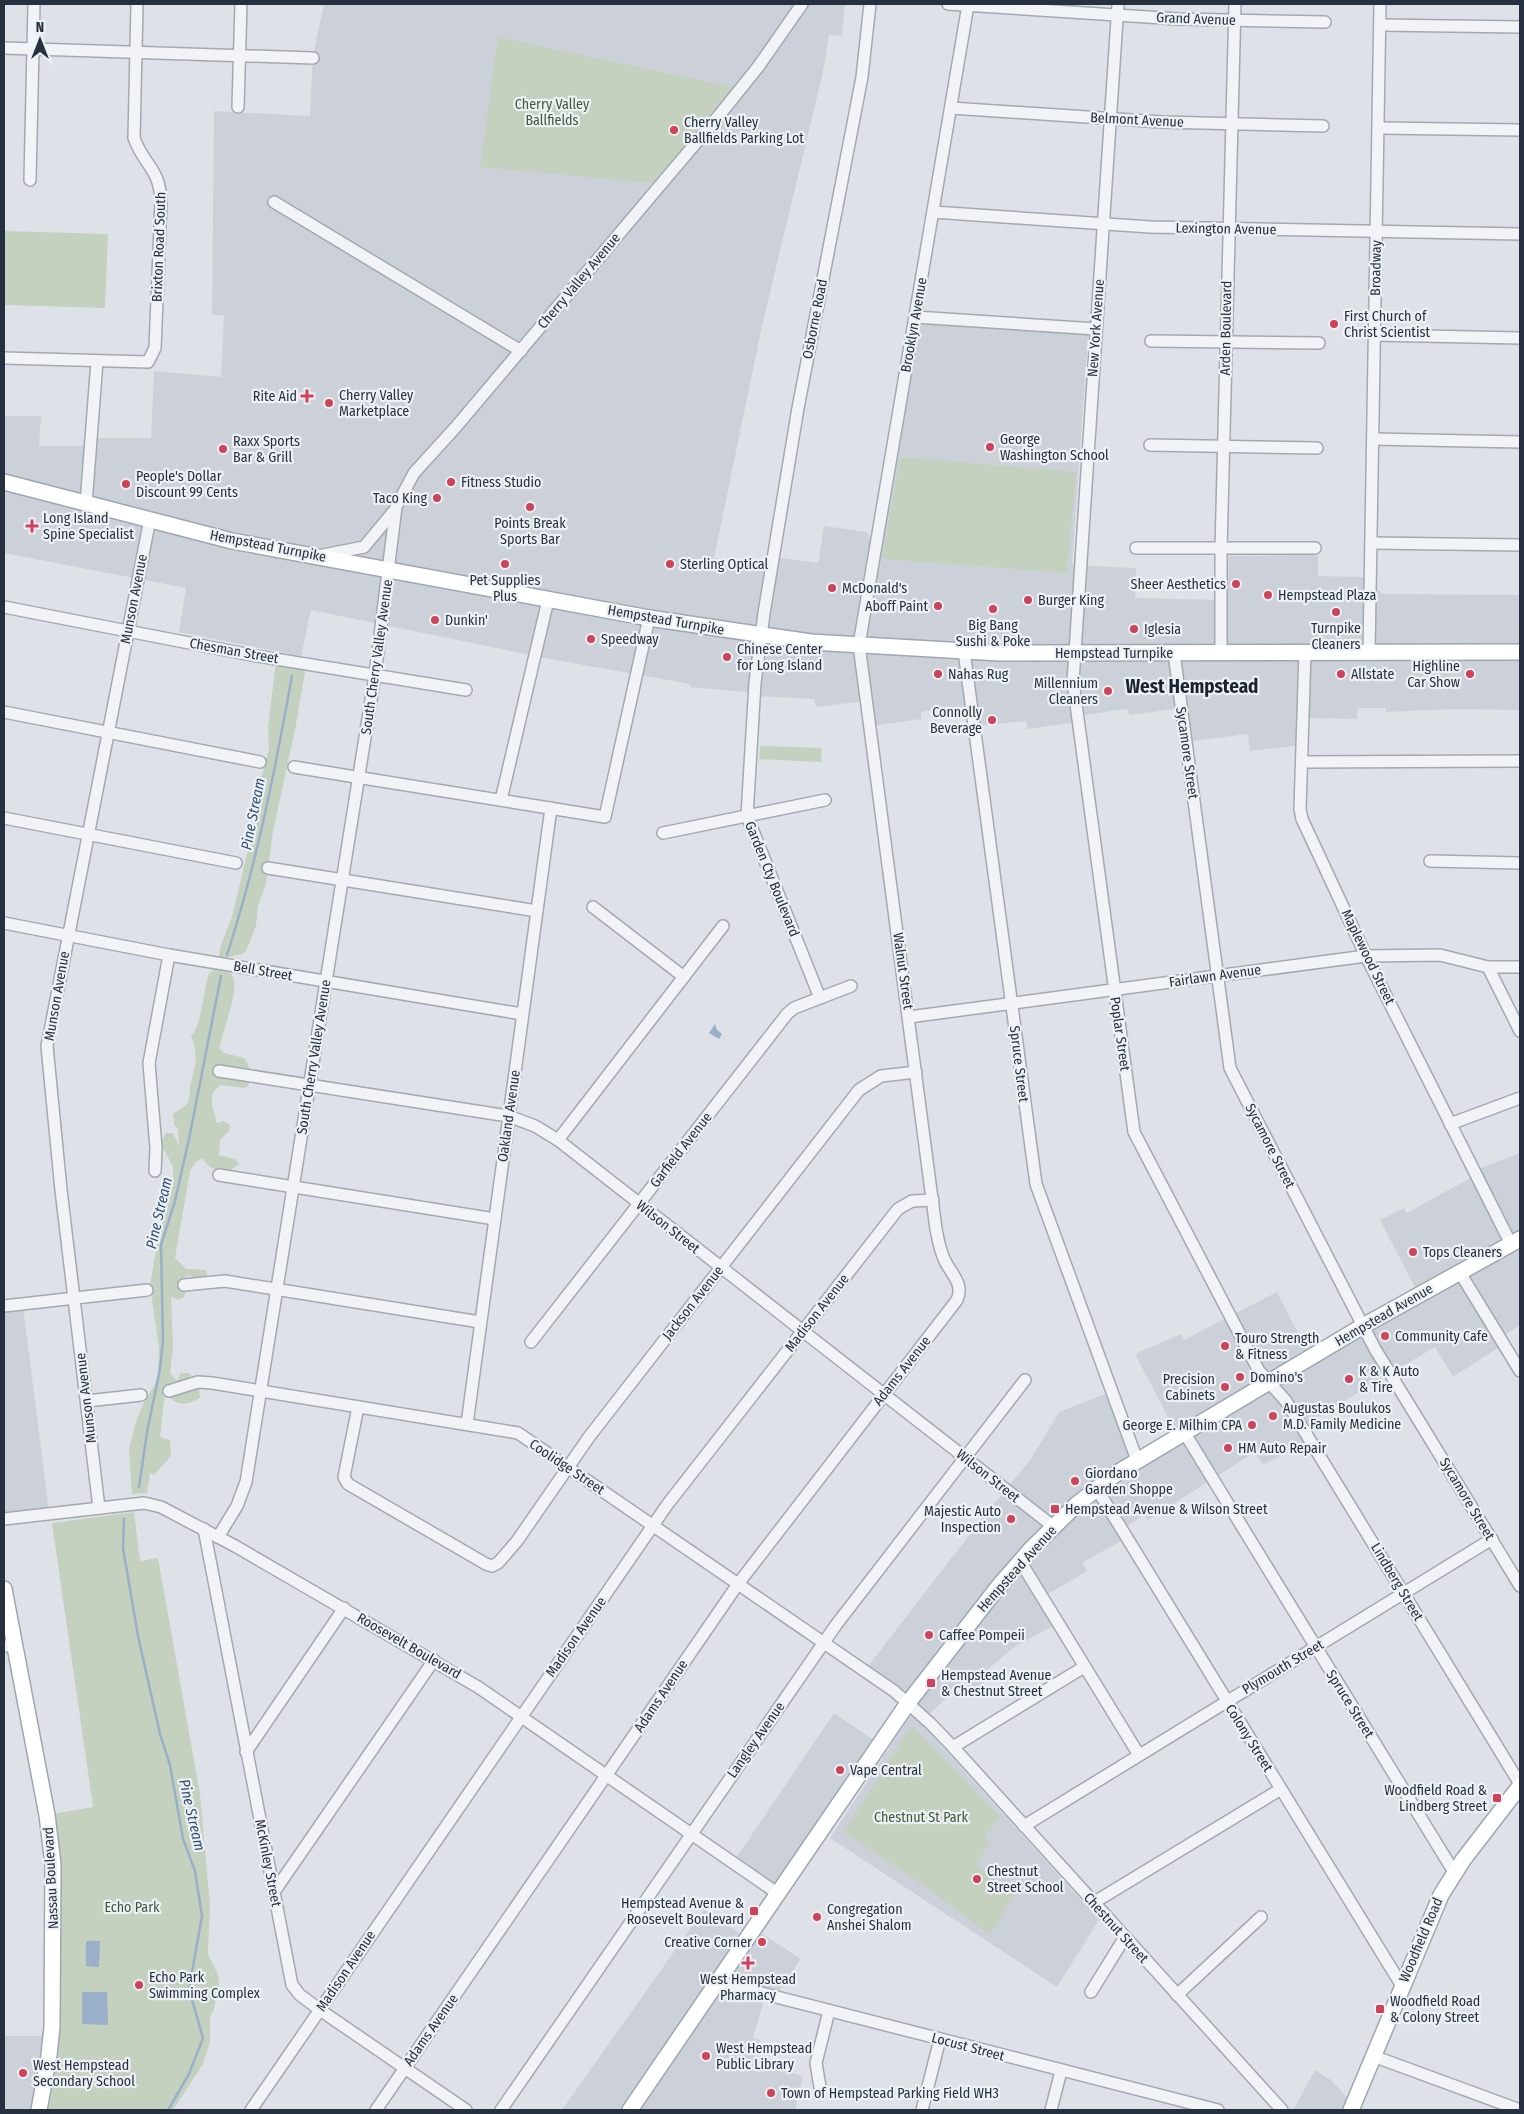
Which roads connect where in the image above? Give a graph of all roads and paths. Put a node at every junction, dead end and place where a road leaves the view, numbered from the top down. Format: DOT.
graph roads {
  1 [pos="34,4"];
  2 [pos="138,4"];
  3 [pos="241,4"];
  4 [pos="802,4"];
  5 [pos="870,4"];
  6 [pos="948,4"];
  7 [pos="1235,4"];
  8 [pos="1380,4"];
  9 [pos="968,5"];
  10 [pos="1118,9"];
  11 [pos="1234,20"];
  12 [pos="1325,22"];
  13 [pos="1380,25"];
  14 [pos="1520,27"];
  15 [pos="4,48"];
  16 [pos="32,49"];
  17 [pos="136,53"];
  18 [pos="240,56"];
  19 [pos="313,58"];
  20 [pos="238,107"];
  21 [pos="951,108"];
  22 [pos="1111,118"];
  23 [pos="1232,124"];
  24 [pos="1323,126"];
  25 [pos="1379,128"];
  26 [pos="1520,130"];
  27 [pos="30,180"];
  28 [pos="274,202"];
  29 [pos="933,212"];
  30 [pos="1104,224"];
  31 [pos="1229,229"];
  32 [pos="1376,232"];
  33 [pos="1520,234"];
  34 [pos="915,317"];
  35 [pos="1096,329"];
  36 [pos="1375,335"];
  37 [pos="1520,338"];
  38 [pos="1151,341"];
  39 [pos="1226,342"];
  40 [pos="1319,343"];
  41 [pos="521,351"];
  42 [pos="4,358"];
  43 [pos="97,362"];
  44 [pos="1373,439"];
  45 [pos="1520,442"];
  46 [pos="1150,445"];
  47 [pos="1224,446"];
  48 [pos="1317,448"];
  49 [pos="4,482"];
  50 [pos="86,504"];
  51 [pos="396,507"];
  52 [pos="150,519"];
  53 [pos="1371,543"];
  54 [pos="1520,545"];
  55 [pos="1136,548"];
  56 [pos="1315,548"];
  57 [pos="1221,549"];
  58 [pos="317,555"];
  59 [pos="389,571"];
  60 [pos="548,600"];
  61 [pos="4,607"];
  62 [pos="649,618"];
  63 [pos="127,631"];
  64 [pos="761,635"];
  65 [pos="859,645"];
  66 [pos="964,651"];
  67 [pos="1221,652"];
  68 [pos="1305,652"];
  69 [pos="1369,652"];
  70 [pos="1520,652"];
  71 [pos="1075,653"];
  72 [pos="1174,653"];
  73 [pos="375,675"];
  74 [pos="466,690"];
  75 [pos="4,712"];
  76 [pos="107,732"];
  77 [pos="1520,761"];
  78 [pos="260,762"];
  79 [pos="1302,762"];
  80 [pos="294,767"];
  81 [pos="359,777"];
  82 [pos="501,800"];
  83 [pos="825,800"];
  84 [pos="551,808"];
  85 [pos="747,816"];
  86 [pos="4,818"];
  87 [pos="663,833"];
  88 [pos="87,834"];
  89 [pos="1430,861"];
  90 [pos="236,863"];
  91 [pos="1520,863"];
  92 [pos="268,868"];
  93 [pos="342,880"];
  94 [pos="593,908"];
  95 [pos="537,911"];
  96 [pos="4,923"];
  97 [pos="723,926"];
  98 [pos="68,936"];
  99 [pos="169,956"];
  100 [pos="1366,956"];
  101 [pos="1488,967"];
  102 [pos="1520,967"];
  103 [pos="1217,976"];
  104 [pos="684,977"];
  105 [pos="326,982"];
  106 [pos="851,986"];
  107 [pos="1114,990"];
  108 [pos="820,998"];
  109 [pos="1011,1004"];
  110 [pos="522,1014"];
  111 [pos="909,1018"];
  112 [pos="1520,1031"];
  113 [pos="219,1071"];
  114 [pos="916,1072"];
  115 [pos="310,1084"];
  116 [pos="1520,1098"];
  117 [pos="508,1116"];
  118 [pos="1450,1124"];
  119 [pos="558,1140"];
  120 [pos="155,1171"];
  121 [pos="219,1175"];
  122 [pos="293,1187"];
  123 [pos="933,1200"];
  124 [pos="639,1204"];
  125 [pos="495,1219"];
  126 [pos="1516,1241"];
  127 [pos="720,1268"];
  128 [pos="1459,1271"];
  129 [pos="184,1285"];
  130 [pos="277,1289"];
  131 [pos="147,1290"];
  132 [pos="960,1292"];
  133 [pos="74,1298"];
  134 [pos="4,1306"];
  135 [pos="480,1322"];
  136 [pos="1363,1326"];
  137 [pos="802,1332"];
  138 [pos="531,1342"];
  139 [pos="1520,1371"];
  140 [pos="1025,1380"];
  141 [pos="1269,1383"];
  142 [pos="169,1391"];
  143 [pos="260,1391"];
  144 [pos="141,1395"];
  145 [pos="884,1395"];
  146 [pos="86,1401"];
  147 [pos="358,1407"];
  148 [pos="467,1424"];
  149 [pos="1184,1432"];
  150 [pos="966,1458"];
  151 [pos="1138,1460"];
  152 [pos="567,1467"];
  153 [pos="1097,1489"];
  154 [pos="99,1508"];
  155 [pos="4,1519"];
  156 [pos="653,1526"];
  157 [pos="1054,1527"];
  158 [pos="204,1529"];
  159 [pos="218,1537"];
  160 [pos="1492,1539"];
  161 [pos="1020,1561"];
  162 [pos="738,1584"];
  163 [pos="1520,1586"];
  164 [pos="4,1589"];
  165 [pos="1404,1593"];
  166 [pos="344,1608"];
  167 [pos="823,1643"];
  168 [pos="9,1646"];
  169 [pos="1316,1647"];
  170 [pos="434,1660"];
  171 [pos="1084,1667"];
  172 [pos="1227,1701"];
  173 [pos="908,1703"];
  174 [pos="521,1716"];
  175 [pos="953,1747"];
  176 [pos="246,1752"];
  177 [pos="1139,1755"];
  178 [pos="606,1775"];
  179 [pos="1281,1789"];
  180 [pos="1518,1792"];
  181 [pos="1024,1826"];
  182 [pos="692,1834"];
  183 [pos="1454,1872"];
  184 [pos="274,1892"];
  185 [pos="777,1892"];
  186 [pos="1093,1903"];
  187 [pos="1261,1917"];
  188 [pos="1125,1937"];
  189 [pos="718,1982"];
  190 [pos="1402,1986"];
  191 [pos="1091,1992"];
  192 [pos="1177,1995"];
  193 [pos="320,2010"];
  194 [pos="829,2011"];
  195 [pos="940,2040"];
  196 [pos="1373,2056"];
  197 [pos="405,2068"];
  198 [pos="1061,2071"];
  199 [pos="820,2087"];
  200 [pos="1176,2105"];
  201 [pos="39,2110"];
  202 [pos="251,2110"];
  203 [pos="376,2110"];
  204 [pos="466,2110"];
  205 [pos="501,2110"];
  206 [pos="630,2110"];
  207 [pos="922,2110"];
  208 [pos="1051,2110"];
  209 [pos="1218,2110"];
  210 [pos="1282,2110"];
  211 [pos="1351,2110"];
  212 [pos="1520,2110"];
  1 -- 16 [label="street"];
  2 -- 17 [label="street, Brixton Road South"];
  3 -- 18 [label="street"];
  4 -- 41 [label="street, Cherry Valley Avenue"];
  5 -- 64 [label="street, Osborne Road"];
  6 -- 9 [label="street, Grand Avenue"];
  7 -- 11 [label="street, Arden Boulevard"];
  8 -- 13 [label="street, Broadway"];
  9 -- 10 [label="street, Grand Avenue"];
  9 -- 21 [label="street, Brooklyn Avenue"];
  10 -- 11 [label="street, Grand Avenue"];
  10 -- 22 [label="street, New York Avenue"];
  11 -- 12 [label="street, Grand Avenue"];
  11 -- 23 [label="street, Arden Boulevard"];
  13 -- 14 [label="street"];
  13 -- 25 [label="street, Broadway"];
  15 -- 16 [label="street"];
  16 -- 17 [label="street"];
  16 -- 27 [label="street"];
  17 -- 18 [label="street"];
  17 -- 43 [label="street, Brixton Road South"];
  18 -- 19 [label="street"];
  18 -- 20 [label="street"];
  21 -- 22 [label="street, Belmont Avenue"];
  21 -- 29 [label="street, Brooklyn Avenue"];
  22 -- 23 [label="street, Belmont Avenue"];
  22 -- 30 [label="street, New York Avenue"];
  23 -- 24 [label="street, Belmont Avenue"];
  23 -- 31 [label="street, Arden Boulevard"];
  25 -- 26 [label="street"];
  25 -- 32 [label="street, Broadway"];
  28 -- 41 [label="street"];
  29 -- 30 [label="street, Lexington Avenue"];
  29 -- 34 [label="street, Brooklyn Avenue"];
  30 -- 31 [label="street, Lexington Avenue"];
  30 -- 35 [label="street, New York Avenue"];
  31 -- 32 [label="street, Lexington Avenue"];
  31 -- 39 [label="street, Arden Boulevard"];
  32 -- 33 [label="street, Lexington Avenue"];
  32 -- 36 [label="street, Broadway"];
  34 -- 35 [label="street"];
  34 -- 65 [label="street, Brooklyn Avenue"];
  35 -- 71 [label="street, New York Avenue"];
  36 -- 37 [label="street"];
  36 -- 44 [label="street, Broadway"];
  38 -- 39 [label="street"];
  39 -- 40 [label="street"];
  39 -- 47 [label="street, Arden Boulevard"];
  41 -- 51 [label="street, Cherry Valley Avenue"];
  42 -- 43 [label="street"];
  43 -- 50 [label="street"];
  44 -- 45 [label="street"];
  44 -- 53 [label="street, Broadway"];
  46 -- 47 [label="street"];
  47 -- 48 [label="street"];
  47 -- 57 [label="street, Arden Boulevard"];
  49 -- 50 [label="main road, Hempstead Turnpike"];
  50 -- 52 [label="main road, Hempstead Turnpike"];
  51 -- 58 [label="street"];
  51 -- 59 [label="street, Cherry Valley Avenue"];
  52 -- 58 [label="main road, Hempstead Turnpike"];
  52 -- 63 [label="street, Munson Avenue"];
  53 -- 54 [label="street"];
  53 -- 69 [label="street, Broadway"];
  55 -- 57 [label="street"];
  56 -- 57 [label="street"];
  57 -- 67 [label="street, Arden Boulevard"];
  58 -- 59 [label="main road, Hempstead Turnpike"];
  59 -- 60 [label="main road, Hempstead Turnpike"];
  59 -- 73 [label="street, South Cherry Valley Avenue"];
  60 -- 62 [label="main road, Hempstead Turnpike"];
  60 -- 82 [label="street"];
  61 -- 63 [label="street, Chesman Street"];
  62 -- 64 [label="main road, Hempstead Turnpike"];
  62 -- 84 [label="street"];
  63 -- 73 [label="street, Chesman Street"];
  63 -- 76 [label="street, Munson Avenue"];
  64 -- 65 [label="main road, Hempstead Turnpike"];
  64 -- 85 [label="street, Garden Cty Boulevard"];
  65 -- 66 [label="main road, Hempstead Turnpike"];
  65 -- 111 [label="street, Walnut Street"];
  66 -- 71 [label="main road, Hempstead Turnpike"];
  66 -- 109 [label="street, Spruce Street"];
  67 -- 68 [label="main road, Hempstead Turnpike"];
  67 -- 72 [label="main road, Hempstead Turnpike"];
  68 -- 69 [label="main road, Hempstead Turnpike"];
  68 -- 79 [label="street, Maplewood Street"];
  69 -- 70 [label="main road, Hempstead Turnpike"];
  71 -- 72 [label="main road, Hempstead Turnpike"];
  71 -- 107 [label="street, Poplar Street"];
  72 -- 103 [label="street, Sycamore Street"];
  73 -- 74 [label="street, Chesman Street"];
  73 -- 81 [label="street, South Cherry Valley Avenue"];
  75 -- 76 [label="street"];
  76 -- 78 [label="street"];
  76 -- 88 [label="street, Munson Avenue"];
  77 -- 79 [label="street"];
  79 -- 100 [label="street, Maplewood Street"];
  80 -- 81 [label="street"];
  81 -- 82 [label="street"];
  81 -- 93 [label="street, South Cherry Valley Avenue"];
  82 -- 84 [label="street"];
  83 -- 85 [label="street"];
  84 -- 95 [label="street, Oakland Avenue"];
  85 -- 87 [label="street"];
  85 -- 108 [label="street, Garden Cty Boulevard"];
  86 -- 88 [label="street"];
  88 -- 90 [label="street"];
  88 -- 98 [label="street, Munson Avenue"];
  89 -- 91 [label="street"];
  92 -- 93 [label="street"];
  93 -- 95 [label="street"];
  93 -- 105 [label="street, South Cherry Valley Avenue"];
  94 -- 104 [label="street"];
  95 -- 110 [label="street, Oakland Avenue"];
  96 -- 98 [label="street, Bell Street"];
  97 -- 104 [label="street"];
  98 -- 99 [label="street, Bell Street"];
  98 -- 133 [label="street, Munson Avenue"];
  99 -- 105 [label="street, Bell Street"];
  99 -- 120 [label="street"];
  100 -- 101 [label="street, Fairlawn Avenue"];
  100 -- 103 [label="street, Fairlawn Avenue"];
  100 -- 118 [label="street, Maplewood Street"];
  101 -- 102 [label="street, Fairlawn Avenue"];
  101 -- 112 [label="street"];
  103 -- 107 [label="street, Fairlawn Avenue"];
  103 -- 136 [label="street, Sycamore Street"];
  104 -- 119 [label="street"];
  105 -- 110 [label="street, Bell Street"];
  105 -- 115 [label="street, South Cherry Valley Avenue"];
  106 -- 108 [label="street, Garfield Avenue"];
  107 -- 109 [label="street, Fairlawn Avenue"];
  107 -- 141 [label="street, Poplar Street"];
  108 -- 124 [label="street, Garfield Avenue"];
  109 -- 111 [label="street, Fairlawn Avenue"];
  109 -- 151 [label="street, Spruce Street"];
  110 -- 117 [label="street, Oakland Avenue"];
  111 -- 114 [label="street, Walnut Street"];
  113 -- 115 [label="street, Wilson Street"];
  114 -- 123 [label="street, Walnut Street"];
  114 -- 127 [label="street, Jackson Avenue"];
  115 -- 117 [label="street, Wilson Street"];
  115 -- 122 [label="street, South Cherry Valley Avenue"];
  116 -- 118 [label="street"];
  117 -- 119 [label="street, Wilson Street"];
  117 -- 125 [label="street, Oakland Avenue"];
  118 -- 126 [label="street, Maplewood Street"];
  119 -- 124 [label="street, Wilson Street"];
  121 -- 122 [label="street"];
  122 -- 125 [label="street"];
  122 -- 130 [label="street, South Cherry Valley Avenue"];
  123 -- 132 [label="street, Walnut Street"];
  123 -- 137 [label="street, Madison Avenue"];
  124 -- 127 [label="street, Wilson Street"];
  124 -- 138 [label="street, Garfield Avenue"];
  125 -- 135 [label="street, Oakland Avenue"];
  126 -- 128 [label="main road, Hempstead Avenue"];
  127 -- 137 [label="street, Wilson Street"];
  127 -- 152 [label="street, Jackson Avenue"];
  128 -- 136 [label="main road, Hempstead Avenue"];
  128 -- 139 [label="street"];
  129 -- 130 [label="street"];
  130 -- 135 [label="street"];
  130 -- 143 [label="street, South Cherry Valley Avenue"];
  131 -- 133 [label="street"];
  132 -- 145 [label="street, Adams Avenue"];
  133 -- 134 [label="street"];
  133 -- 146 [label="street, Munson Avenue"];
  135 -- 148 [label="street, Oakland Avenue"];
  136 -- 141 [label="main road, Hempstead Avenue"];
  136 -- 160 [label="street, Sycamore Street"];
  137 -- 145 [label="street, Wilson Street"];
  137 -- 156 [label="street, Madison Avenue"];
  140 -- 150 [label="street, Langley Avenue"];
  141 -- 149 [label="main road, Hempstead Avenue"];
  141 -- 165 [label="street, Lindberg Street"];
  142 -- 143 [label="street, Coolidge Street"];
  143 -- 147 [label="street, Coolidge Street"];
  143 -- 159 [label="street, South Cherry Valley Avenue"];
  144 -- 146 [label="street"];
  145 -- 150 [label="street, Wilson Street"];
  145 -- 162 [label="street, Adams Avenue"];
  146 -- 154 [label="street, Munson Avenue"];
  147 -- 148 [label="street, Coolidge Street"];
  147 -- 152 [label="street, Jackson Avenue"];
  148 -- 152 [label="street, Coolidge Street"];
  149 -- 151 [label="main road, Hempstead Avenue"];
  149 -- 169 [label="street, Spruce Street"];
  150 -- 157 [label="street, Wilson Street"];
  150 -- 167 [label="street, Langley Avenue"];
  151 -- 153 [label="main road, Hempstead Avenue"];
  152 -- 156 [label="street, Coolidge Street"];
  153 -- 157 [label="main road, Hempstead Avenue"];
  153 -- 172 [label="street, Colony Street"];
  154 -- 155 [label="street, Roosevelt Boulevard"];
  154 -- 158 [label="street, Roosevelt Boulevard"];
  156 -- 162 [label="street, Coolidge Street"];
  156 -- 174 [label="street, Madison Avenue"];
  157 -- 161 [label="main road, Hempstead Avenue"];
  158 -- 159 [label="street, Roosevelt Boulevard"];
  158 -- 176 [label="street, McKinley Street"];
  159 -- 166 [label="street, Roosevelt Boulevard"];
  160 -- 163 [label="street, Sycamore Street"];
  160 -- 165 [label="street, Plymouth Street"];
  161 -- 171 [label="street"];
  161 -- 173 [label="main road, Hempstead Avenue"];
  162 -- 167 [label="street, Coolidge Street"];
  162 -- 178 [label="street, Adams Avenue"];
  164 -- 168 [label="main road, Nassau Boulevard"];
  165 -- 169 [label="street, Plymouth Street"];
  165 -- 180 [label="street, Lindberg Street"];
  166 -- 170 [label="street, Roosevelt Boulevard"];
  166 -- 176 [label="street"];
  167 -- 173 [label="street, Coolidge Street"];
  167 -- 182 [label="street, Langley Avenue"];
  168 -- 201 [label="main road, Nassau Boulevard"];
  169 -- 172 [label="street, Plymouth Street"];
  169 -- 183 [label="street, Spruce Street"];
  170 -- 174 [label="street, Roosevelt Boulevard"];
  170 -- 184 [label="street"];
  171 -- 175 [label="street"];
  171 -- 177 [label="street"];
  172 -- 177 [label="street, Plymouth Street"];
  172 -- 179 [label="street, Colony Street"];
  173 -- 175 [label="street, Chestnut Street"];
  173 -- 185 [label="main road, Hempstead Avenue"];
  174 -- 178 [label="street, Roosevelt Boulevard"];
  174 -- 193 [label="street, Madison Avenue"];
  175 -- 181 [label="street, Chestnut Street"];
  176 -- 184 [label="street, McKinley Street"];
  177 -- 181 [label="street, Plymouth Street"];
  178 -- 182 [label="street, Roosevelt Boulevard"];
  178 -- 197 [label="street, Adams Avenue"];
  179 -- 186 [label="street"];
  179 -- 190 [label="street, Colony Street"];
  180 -- 183 [label="main road, Woodfield Road"];
  181 -- 186 [label="street, Chestnut Street"];
  182 -- 185 [label="street, Roosevelt Boulevard"];
  182 -- 205 [label="street, Langley Avenue"];
  183 -- 190 [label="main road, Woodfield Road"];
  184 -- 193 [label="street, McKinley Street"];
  185 -- 189 [label="main road, Hempstead Avenue"];
  186 -- 188 [label="street, Chestnut Street"];
  187 -- 192 [label="street"];
  188 -- 191 [label="street"];
  188 -- 192 [label="street, Chestnut Street"];
  189 -- 194 [label="street, Locust Street"];
  189 -- 206 [label="main road, Hempstead Avenue"];
  190 -- 196 [label="main road, Woodfield Road"];
  192 -- 210 [label="street, Chestnut Street"];
  193 -- 197 [label="street, McKinley Street"];
  193 -- 202 [label="street, Madison Avenue"];
  194 -- 195 [label="street, Locust Street"];
  194 -- 199 [label="street"];
  195 -- 198 [label="street, Locust Street"];
  195 -- 207 [label="street"];
  196 -- 211 [label="main road, Woodfield Road"];
  196 -- 212 [label="street"];
  197 -- 203 [label="street, Adams Avenue"];
  197 -- 204 [label="street, McKinley Street"];
  198 -- 200 [label="street, Locust Street"];
  198 -- 208 [label="street"];
  200 -- 209 [label="street, Locust Street"];
}
